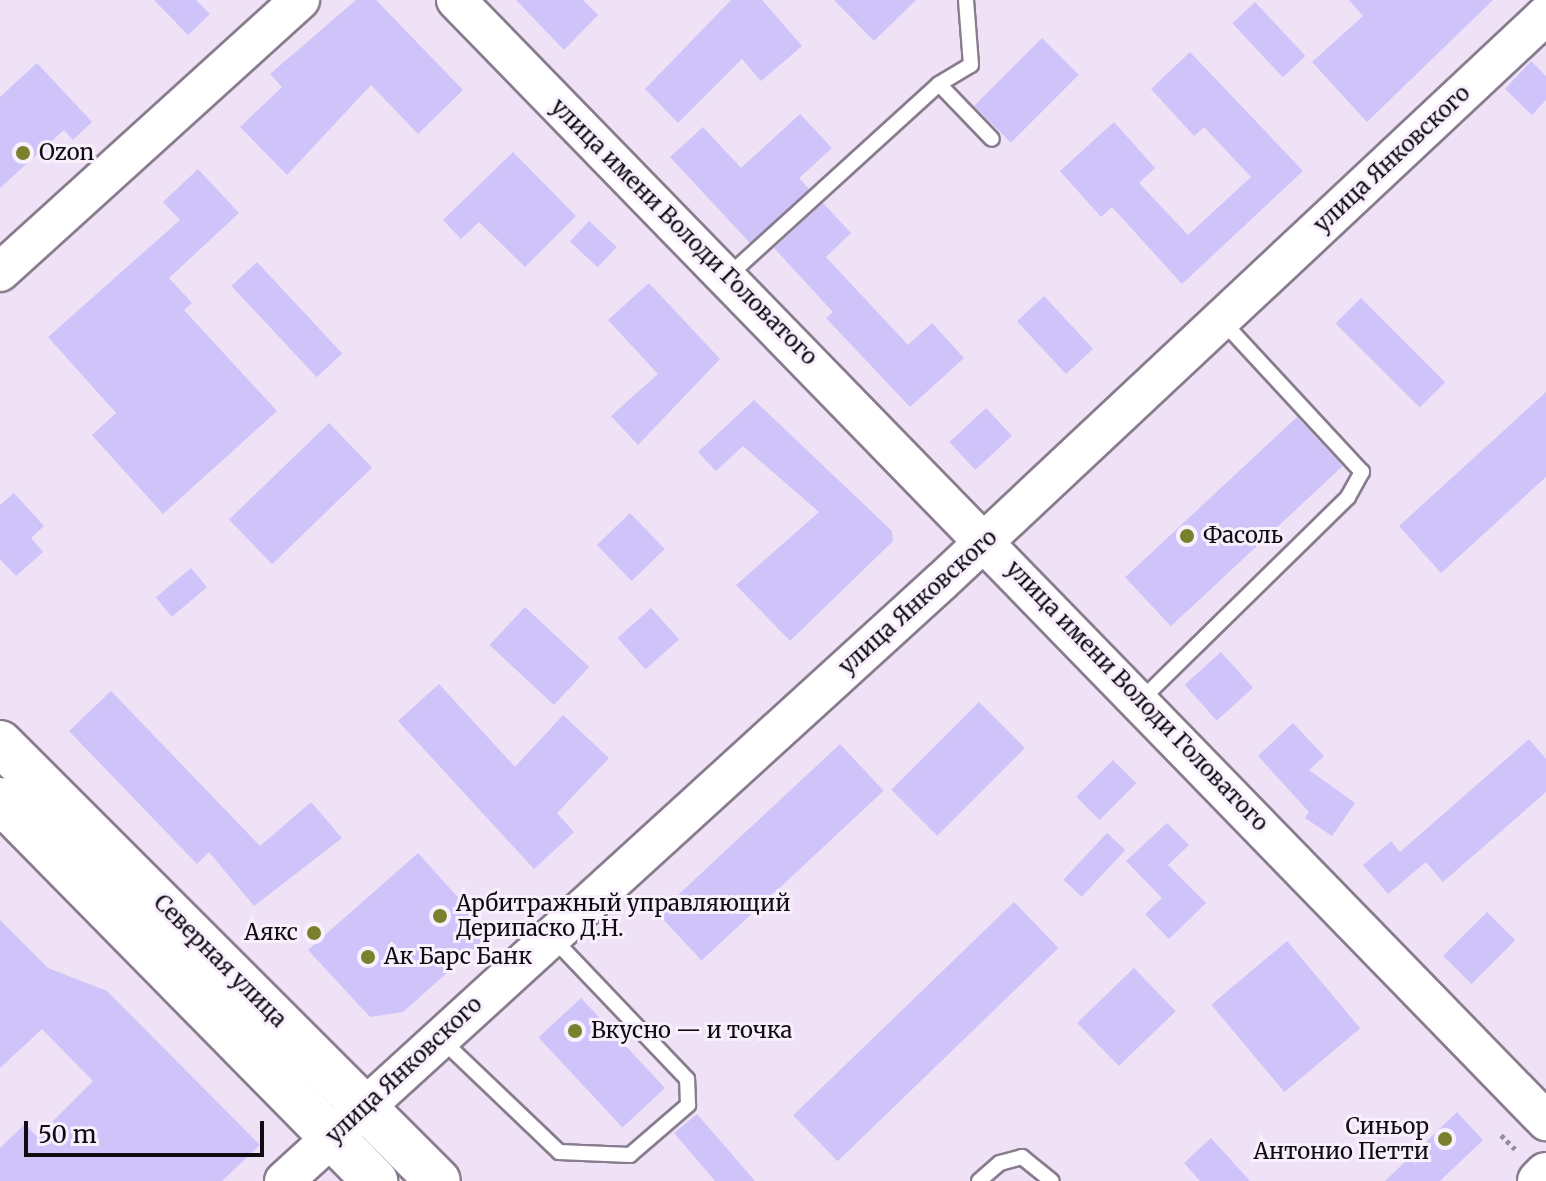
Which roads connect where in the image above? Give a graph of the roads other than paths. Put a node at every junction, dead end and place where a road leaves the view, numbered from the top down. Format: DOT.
graph roads {
  1 [pos="300,0"];
  2 [pos="456,0"];
  3 [pos="966,0"];
  4 [pos="1546,15"];
  5 [pos="939,84"];
  6 [pos="992,139"];
  7 [pos="0,272"];
  8 [pos="727,276"];
  9 [pos="1221,320"];
  10 [pos="987,539"];
  11 [pos="1141,701"];
  12 [pos="0,743"];
  13 [pos="0,800"];
  14 [pos="550,936"];
  15 [pos="439,1037"];
  16 [pos="364,1105"];
  17 [pos="1546,1121"];
  18 [pos="332,1136"];
  19 [pos="1546,1174"];
  20 [pos="284,1181"];
  21 [pos="375,1181"];
  22 [pos="438,1181"];
  23 [pos="979,1181"];
  24 [pos="1052,1181"];
  25 [pos="1539,1181"];
  1 -- 7 [label="street"];
  2 -- 8 [label="street, улица имени Володи Головатого"];
  3 -- 5 [label="lane"];
  4 -- 9 [label="street, улица Янковского"];
  5 -- 6 [label="lane"];
  5 -- 8 [label="lane"];
  8 -- 10 [label="street, улица имени Володи Головатого"];
  9 -- 10 [label="street, улица Янковского"];
  9 -- 11 [label="lane"];
  10 -- 11 [label="street, улица имени Володи Головатого"];
  10 -- 14 [label="street, улица Янковского"];
  11 -- 17 [label="street, улица имени Володи Головатого"];
  12 -- 16 [label="main road, Северная улица"];
  13 -- 18 [label="main road, Северная улица"];
  14 -- 15 [label="street, улица Янковского"];
  14 -- 15 [label="lane"];
  15 -- 16 [label="street, улица Янковского"];
  16 -- 18 [label="street, улица Янковского"];
  16 -- 22 [label="main road, Северная улица"];
  18 -- 20 [label="street, улица Янковского"];
  18 -- 21 [label="main road, Северная улица"];
  19 -- 25 [label="main road"];
  23 -- 24 [label="lane"];
}
